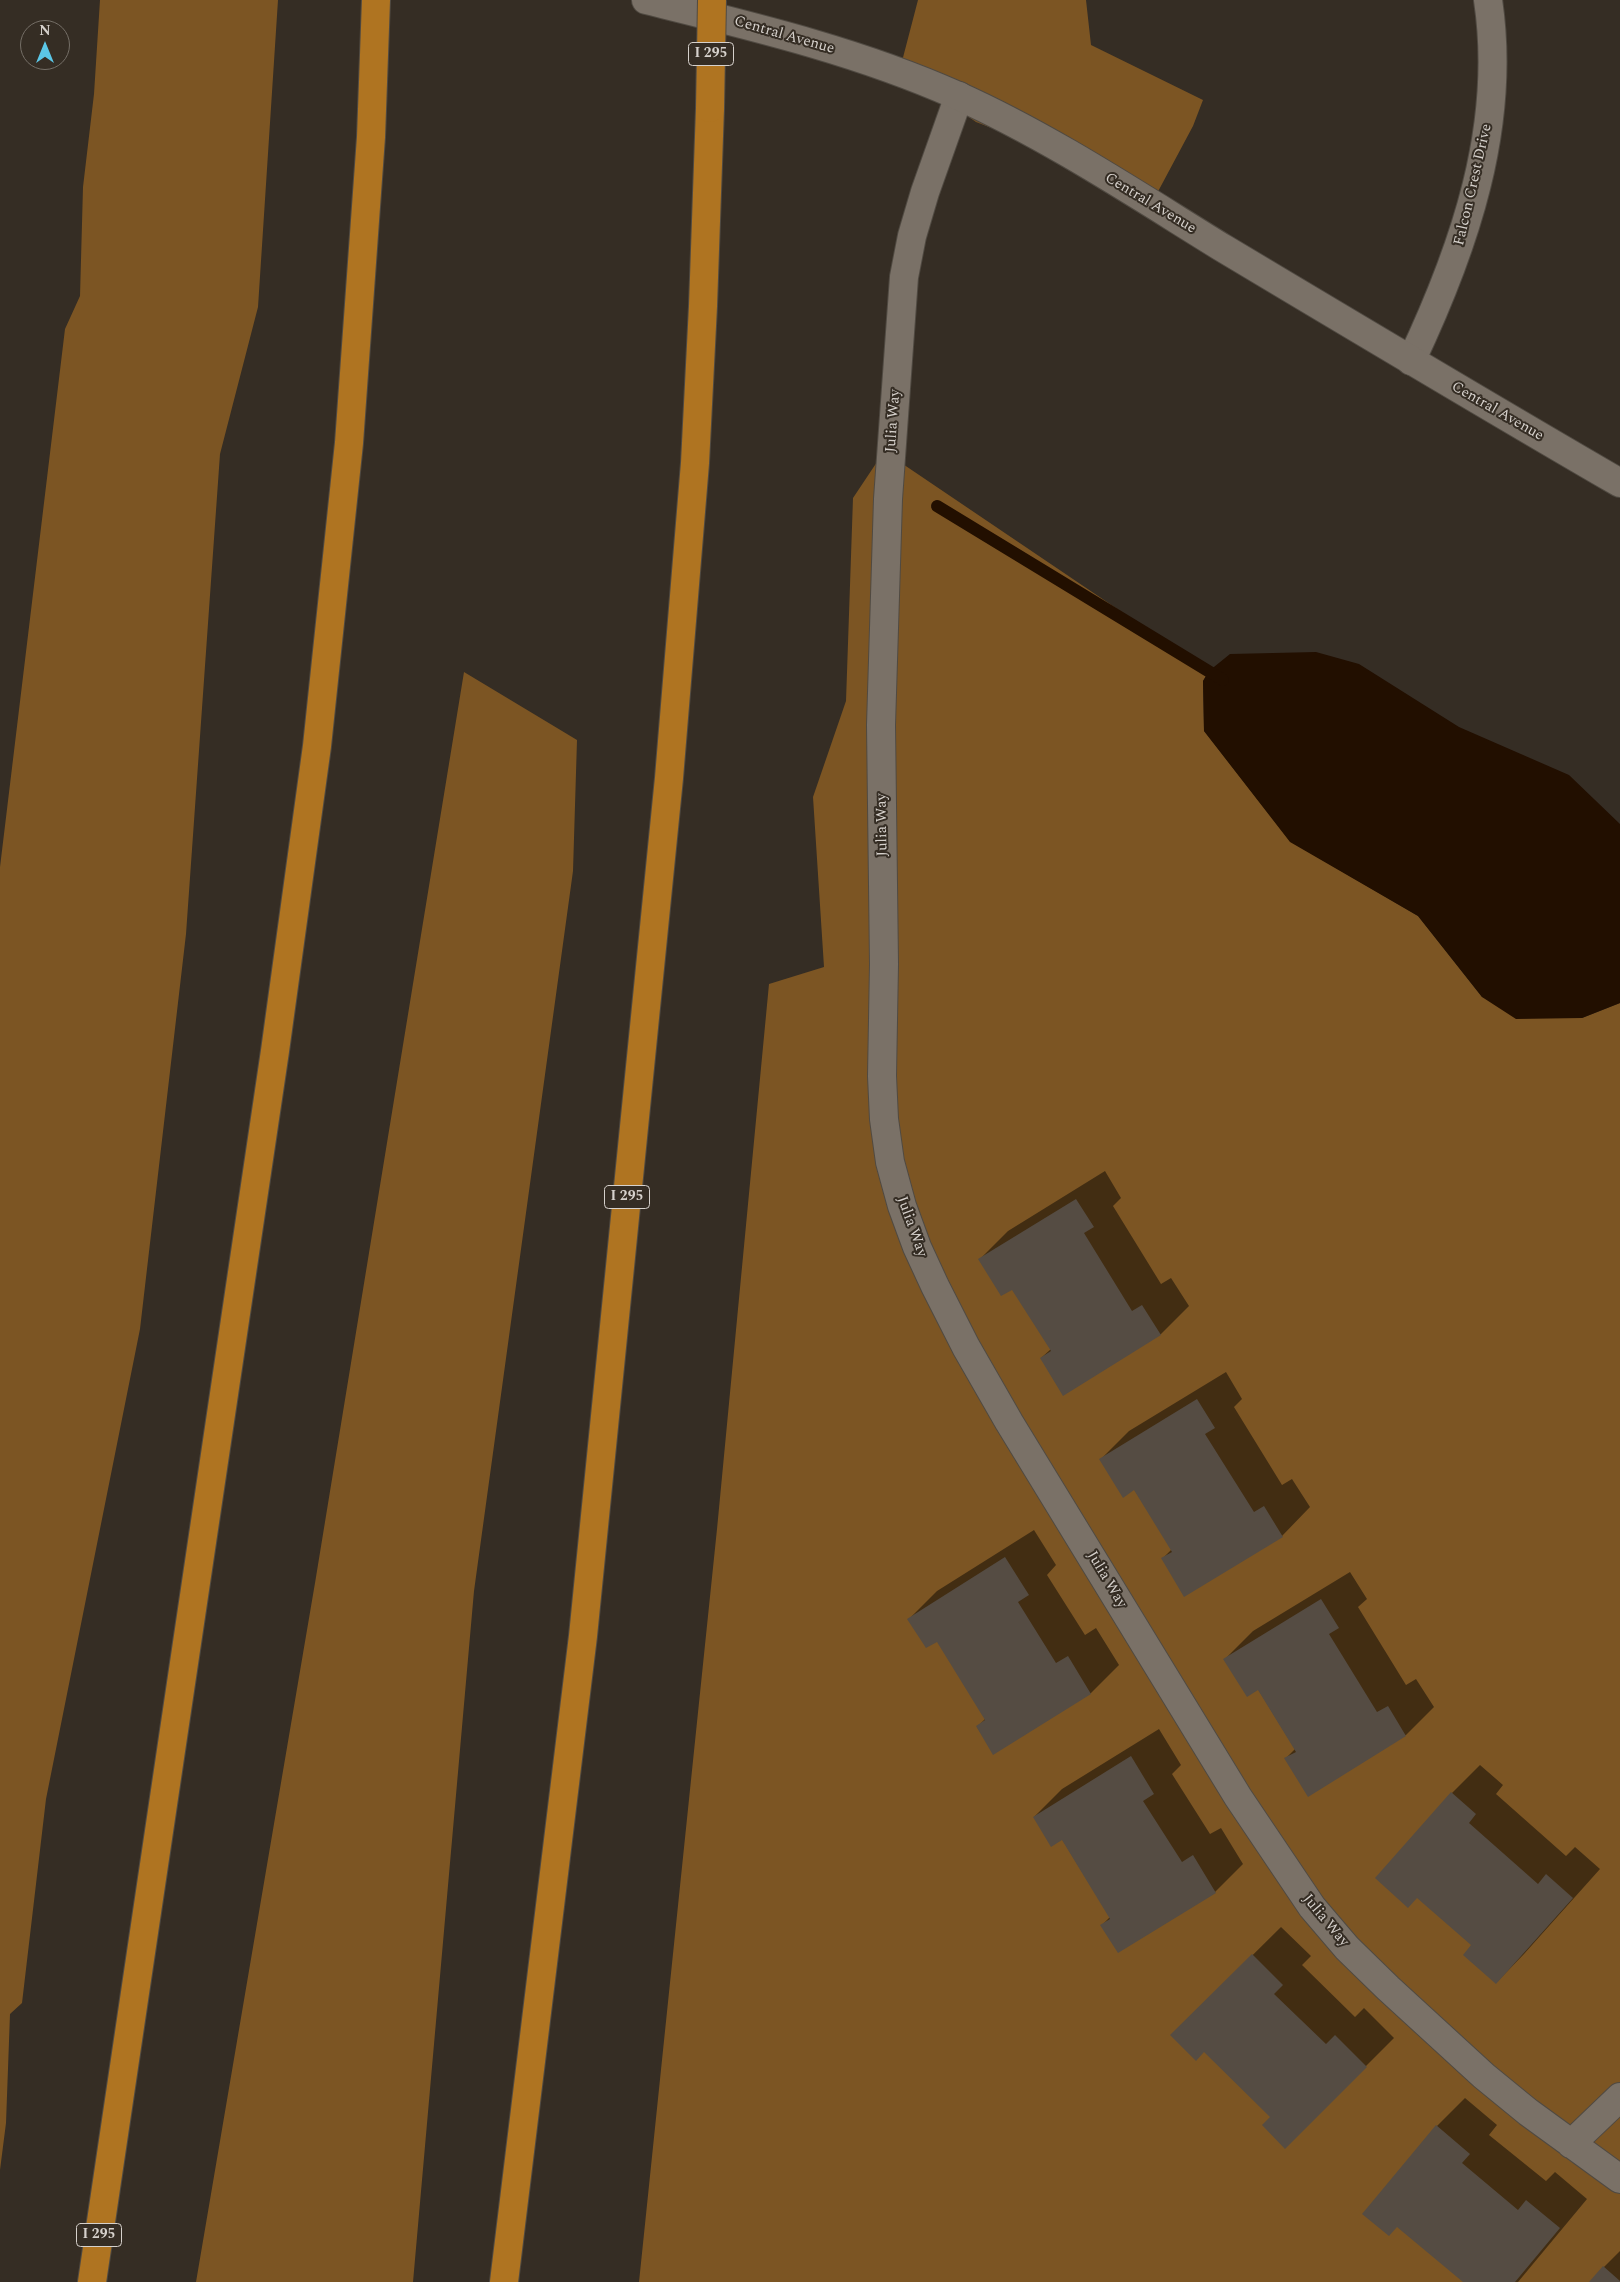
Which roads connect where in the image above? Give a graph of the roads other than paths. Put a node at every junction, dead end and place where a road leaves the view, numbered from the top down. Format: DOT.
graph roads {
  1 [pos="646,0"];
  2 [pos="712,0"];
  3 [pos="1488,0"];
  4 [pos="376,12"];
  5 [pos="959,96"];
  6 [pos="1411,361"];
  7 [pos="1620,483"];
  8 [pos="1620,2097"];
  9 [pos="1571,2144"];
  10 [pos="1620,2179"];
  11 [pos="106,2188"];
  12 [pos="506,2276"];
  13 [pos="83,2282"];
  14 [pos="92,2282"];
  1 -- 5 [label="street, Central Avenue"];
  2 -- 12 [label="highway, I 295, bridge"];
  3 -- 6 [label="street, Falcon Crest Drive"];
  4 -- 11 [label="highway, I 295"];
  5 -- 6 [label="street, Central Avenue"];
  5 -- 9 [label="street, Julia Way"];
  6 -- 7 [label="street, Central Avenue"];
  8 -- 9 [label="street"];
  9 -- 10 [label="street, Julia Way"];
  11 -- 13 [label="highway"];
  11 -- 14 [label="highway, I 295"];
}
